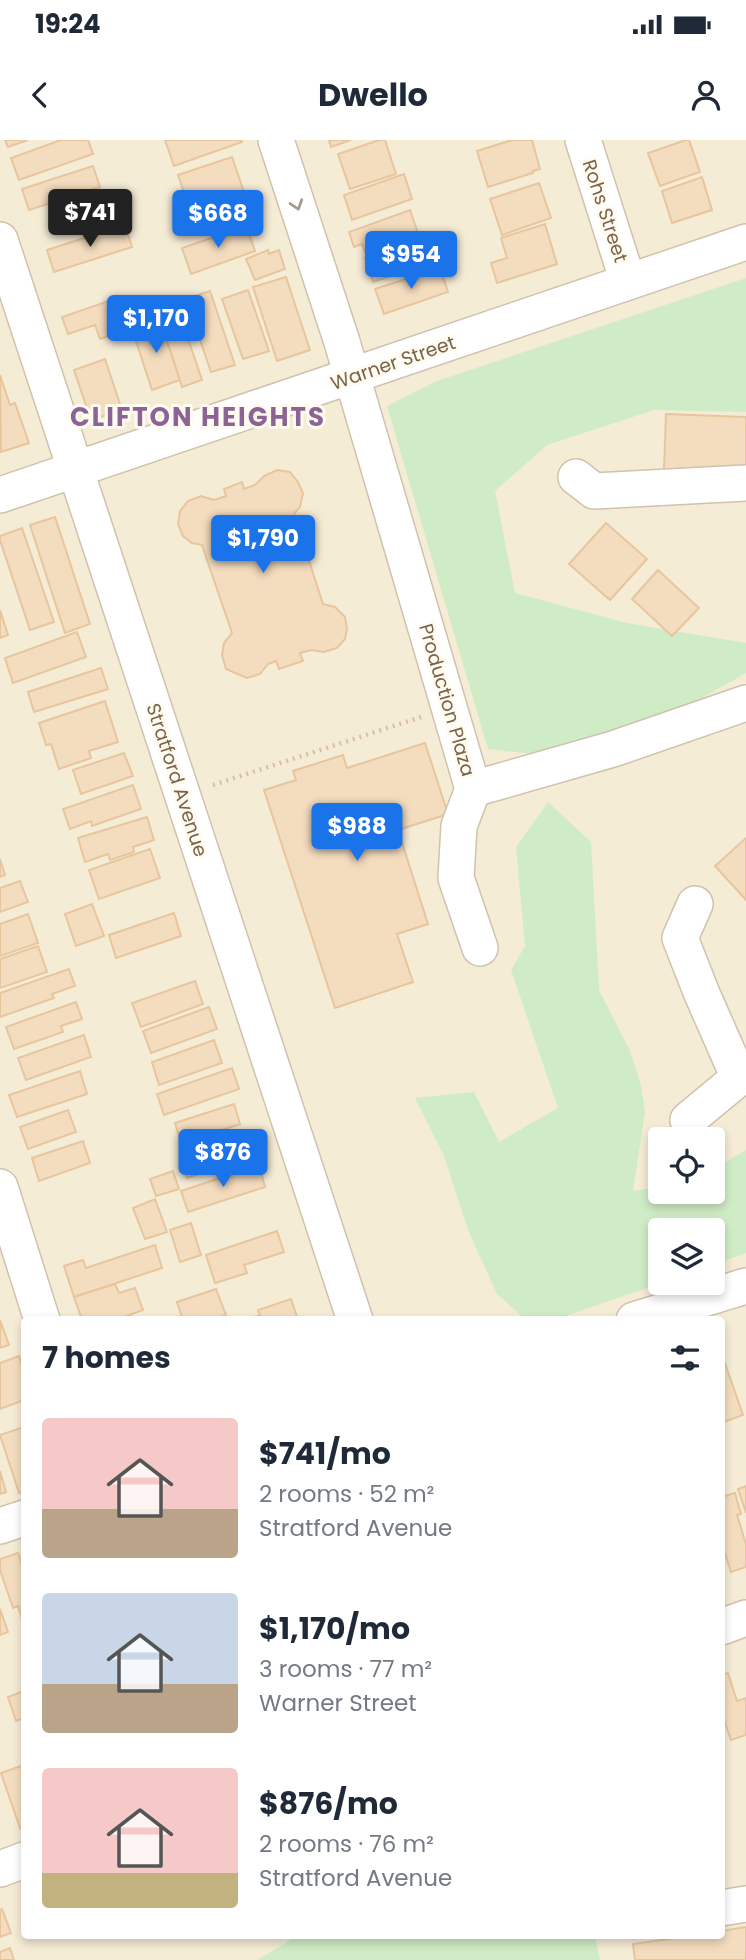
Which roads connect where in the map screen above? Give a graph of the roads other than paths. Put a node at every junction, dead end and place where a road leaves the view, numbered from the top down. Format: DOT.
graph roads {
  1 [pos="276,140"];
  2 [pos="583,140"];
  3 [pos="0,240"];
  4 [pos="746,242"];
  5 [pos="628,282"];
  6 [pos="352,377"];
  7 [pos="76,469"];
  8 [pos="576,477"];
  9 [pos="746,483"];
  10 [pos="0,495"];
  11 [pos="746,704"];
  12 [pos="473,789"];
  13 [pos="695,904"];
  14 [pos="480,948"];
  15 [pos="742,1075"];
  16 [pos="688,1120"];
  17 [pos="0,1187"];
  18 [pos="746,1286"];
  19 [pos="41,1316"];
  20 [pos="354,1316"];
  21 [pos="647,1316"];
  22 [pos="21,1519"];
  23 [pos="0,1526"];
  24 [pos="746,1618"];
  25 [pos="725,1626"];
  26 [pos="21,1861"];
  27 [pos="0,1869"];
  28 [pos="746,1904"];
  29 [pos="725,1907"];
  1 -- 6 [label="street, Production Plaza, one-way"];
  2 -- 5 [label="street, Rohs Street"];
  3 -- 7 [label="street, Stratford Avenue"];
  4 -- 5 [label="street, Warner Street"];
  5 -- 6 [label="street, Warner Street"];
  6 -- 7 [label="street, Warner Street"];
  6 -- 12 [label="street, Production Plaza"];
  7 -- 10 [label="street, Warner Street"];
  7 -- 20 [label="street, Stratford Avenue"];
  8 -- 9 [label="street"];
  11 -- 12 [label="street, Production Plaza"];
  12 -- 14 [label="street"];
  13 -- 15 [label="street"];
  15 -- 16 [label="street"];
  17 -- 19 [label="street"];
  18 -- 21 [label="street"];
  22 -- 23 [label="street"];
  24 -- 25 [label="street"];
  26 -- 27 [label="street"];
  28 -- 29 [label="street"];
}
